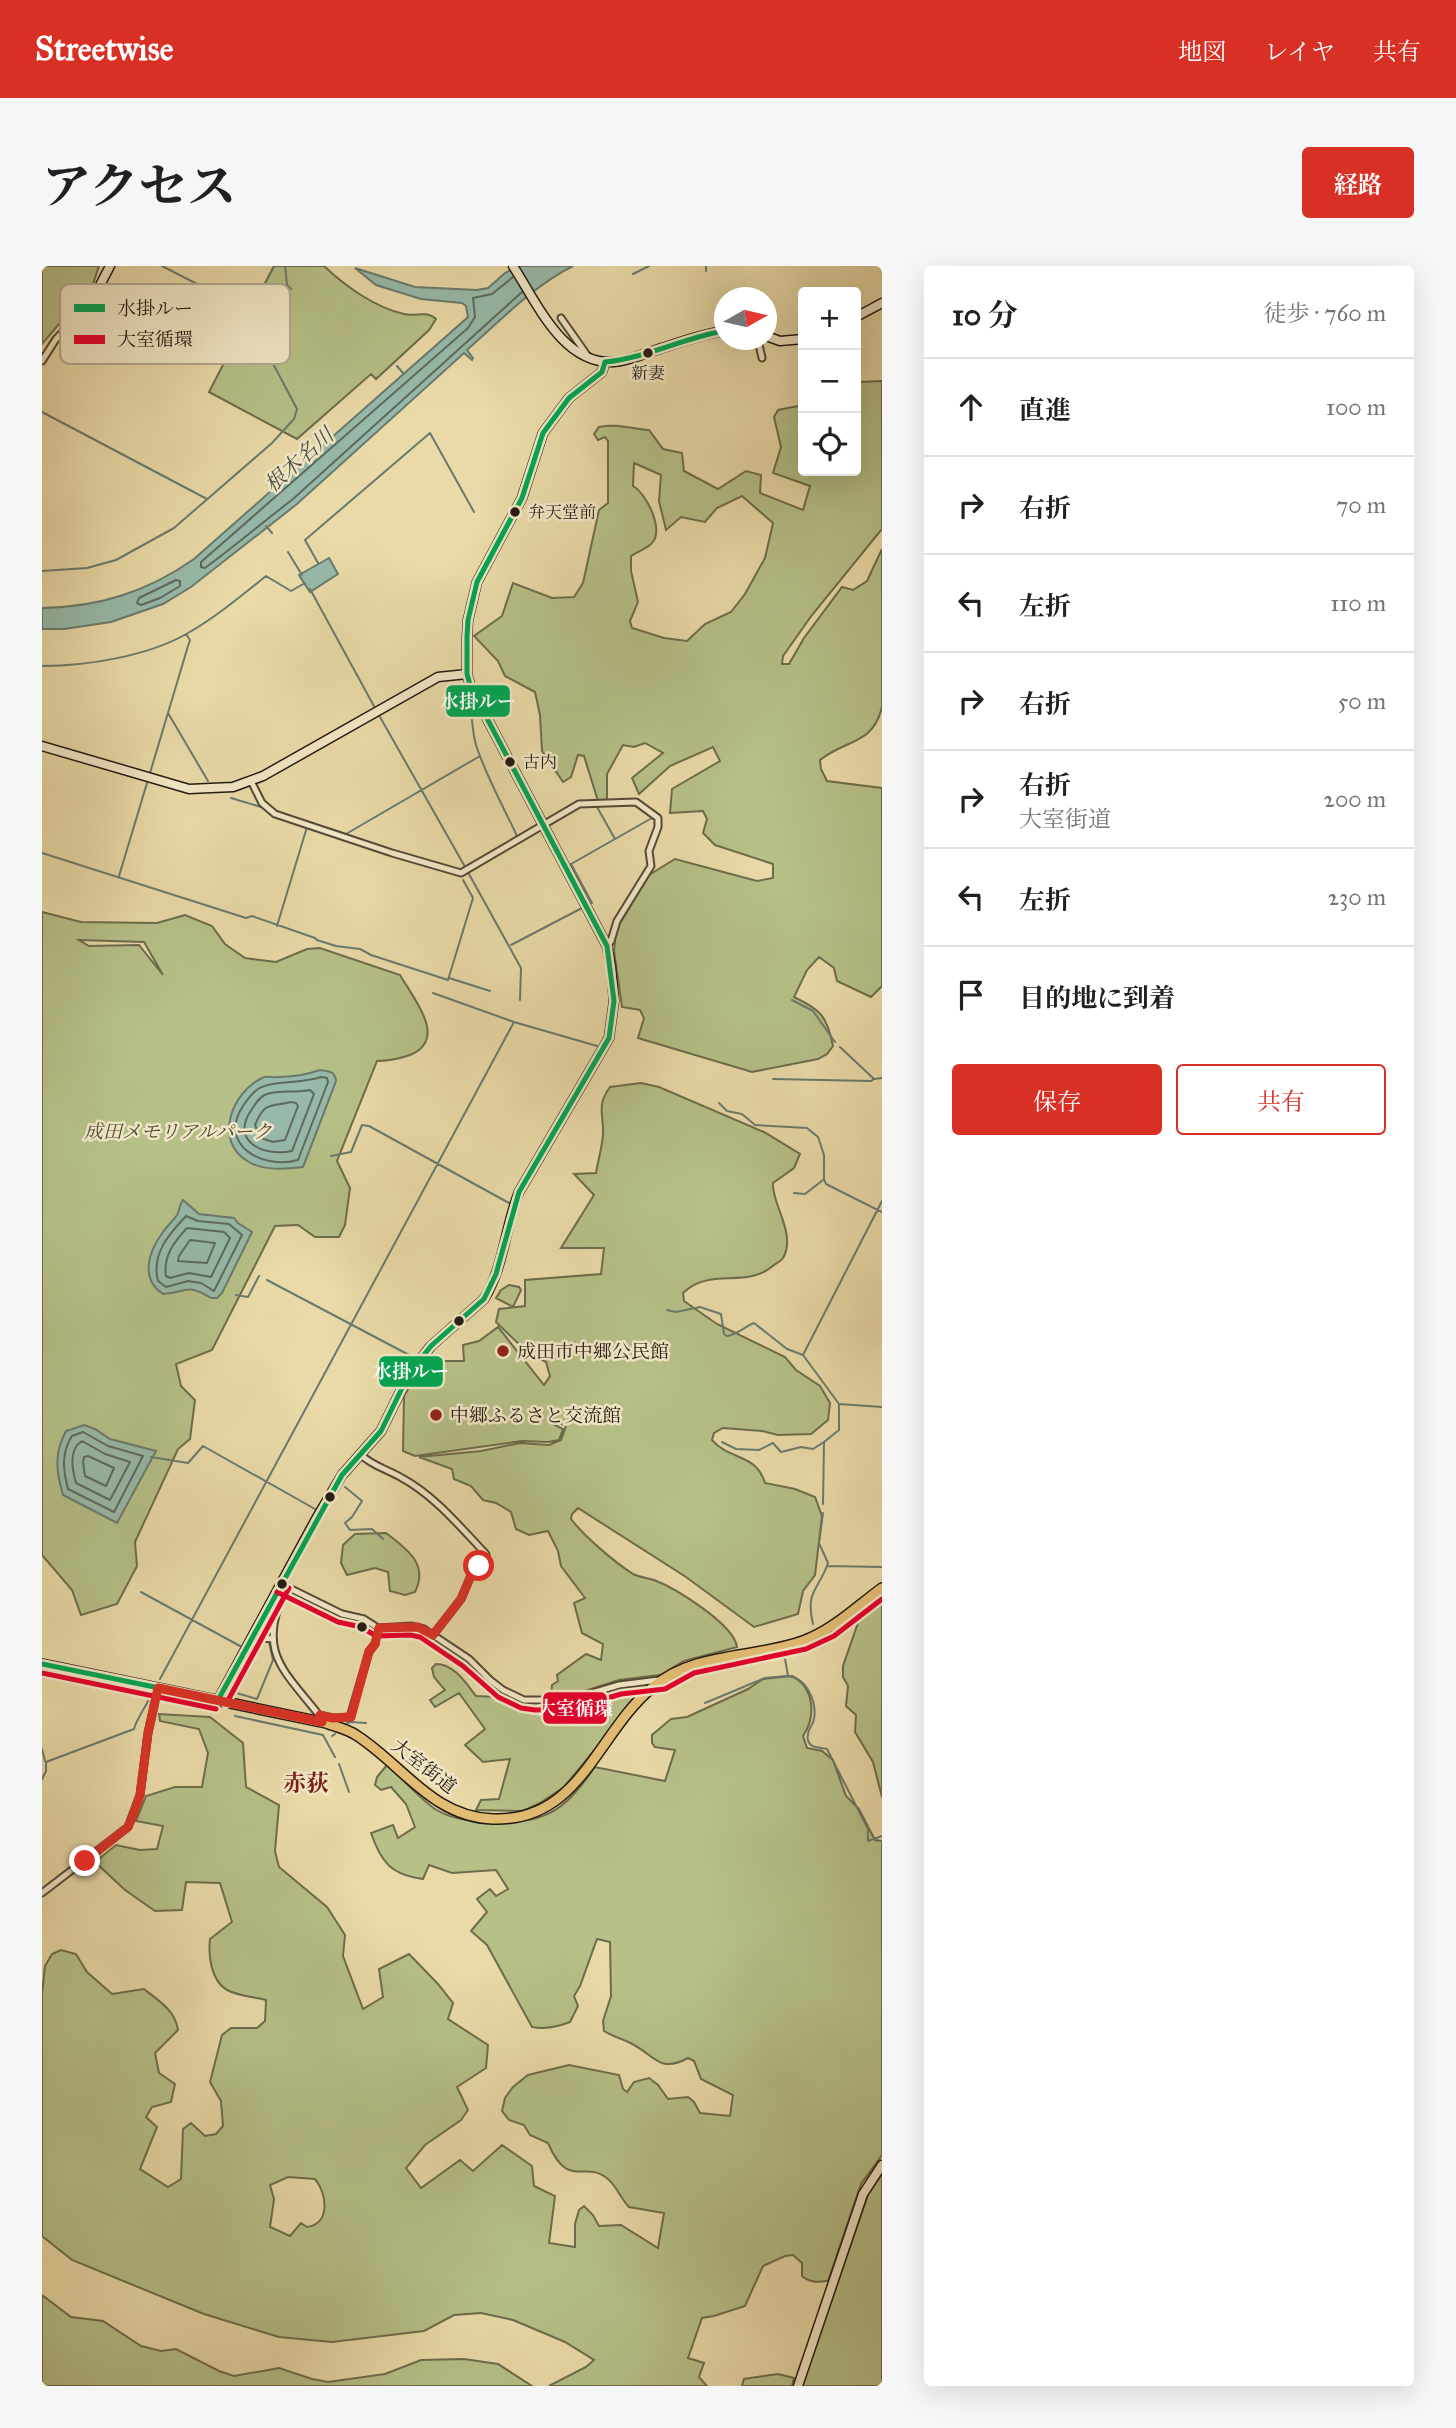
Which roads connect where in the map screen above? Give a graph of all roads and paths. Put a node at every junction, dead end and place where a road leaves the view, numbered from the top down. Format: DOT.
graph roads {
  1 [pos="110,266"];
  2 [pos="513,266"];
  3 [pos="101,284"];
  4 [pos="882,303"];
  5 [pos="861,314"];
  6 [pos="561,318"];
  7 [pos="714,333"];
  8 [pos="60,335"];
  9 [pos="798,339"];
  10 [pos="777,340"];
  11 [pos="760,350"];
  12 [pos="762,358"];
  13 [pos="589,360"];
  14 [pos="42,361"];
  15 [pos="605,362"];
  16 [pos="467,674"];
  17 [pos="42,746"];
  18 [pos="251,781"];
  19 [pos="543,826"];
  20 [pos="607,946"];
  21 [pos="360,1454"];
  22 [pos="283,1585"];
  23 [pos="882,1588"];
  24 [pos="379,1628"];
  25 [pos="433,1635"];
  26 [pos="252,1637"];
  27 [pos="272,1639"];
  28 [pos="42,1664"];
  29 [pos="663,1679"];
  30 [pos="158,1688"];
  31 [pos="218,1700"];
  32 [pos="321,1719"];
  33 [pos="42,1893"];
  34 [pos="882,2165"];
  35 [pos="798,2386"];
  1 -- 3 [label="street"];
  2 -- 13 [label="street"];
  4 -- 5 [label="street"];
  6 -- 13 [label="street"];
  7 -- 15 [label="street"];
  8 -- 14 [label="street"];
  9 -- 10 [label="street"];
  11 -- 12 [label="street"];
  13 -- 15 [label="street"];
  15 -- 16 [label="street"];
  16 -- 18 [label="street"];
  16 -- 19 [label="street"];
  17 -- 18 [label="street"];
  18 -- 19 [label="street"];
  19 -- 20 [label="street"];
  19 -- 20 [label="street"];
  20 -- 21 [label="street"];
  21 -- 22 [label="street"];
  21 -- 25 [label="street"];
  22 -- 24 [label="street"];
  22 -- 26 [label="street"];
  22 -- 27 [label="street"];
  23 -- 29 [label="main road, 大室街道"];
  24 -- 25 [label="street"];
  24 -- 32 [label="street"];
  25 -- 29 [label="street"];
  26 -- 27 [label="street"];
  26 -- 31 [label="street"];
  27 -- 32 [label="street"];
  28 -- 30 [label="main road, 大室街道"];
  29 -- 32 [label="main road, 大室街道"];
  30 -- 31 [label="main road, 大室街道"];
  30 -- 33 [label="street"];
  31 -- 32 [label="main road, 大室街道"];
  34 -- 35 [label="street"];
}
